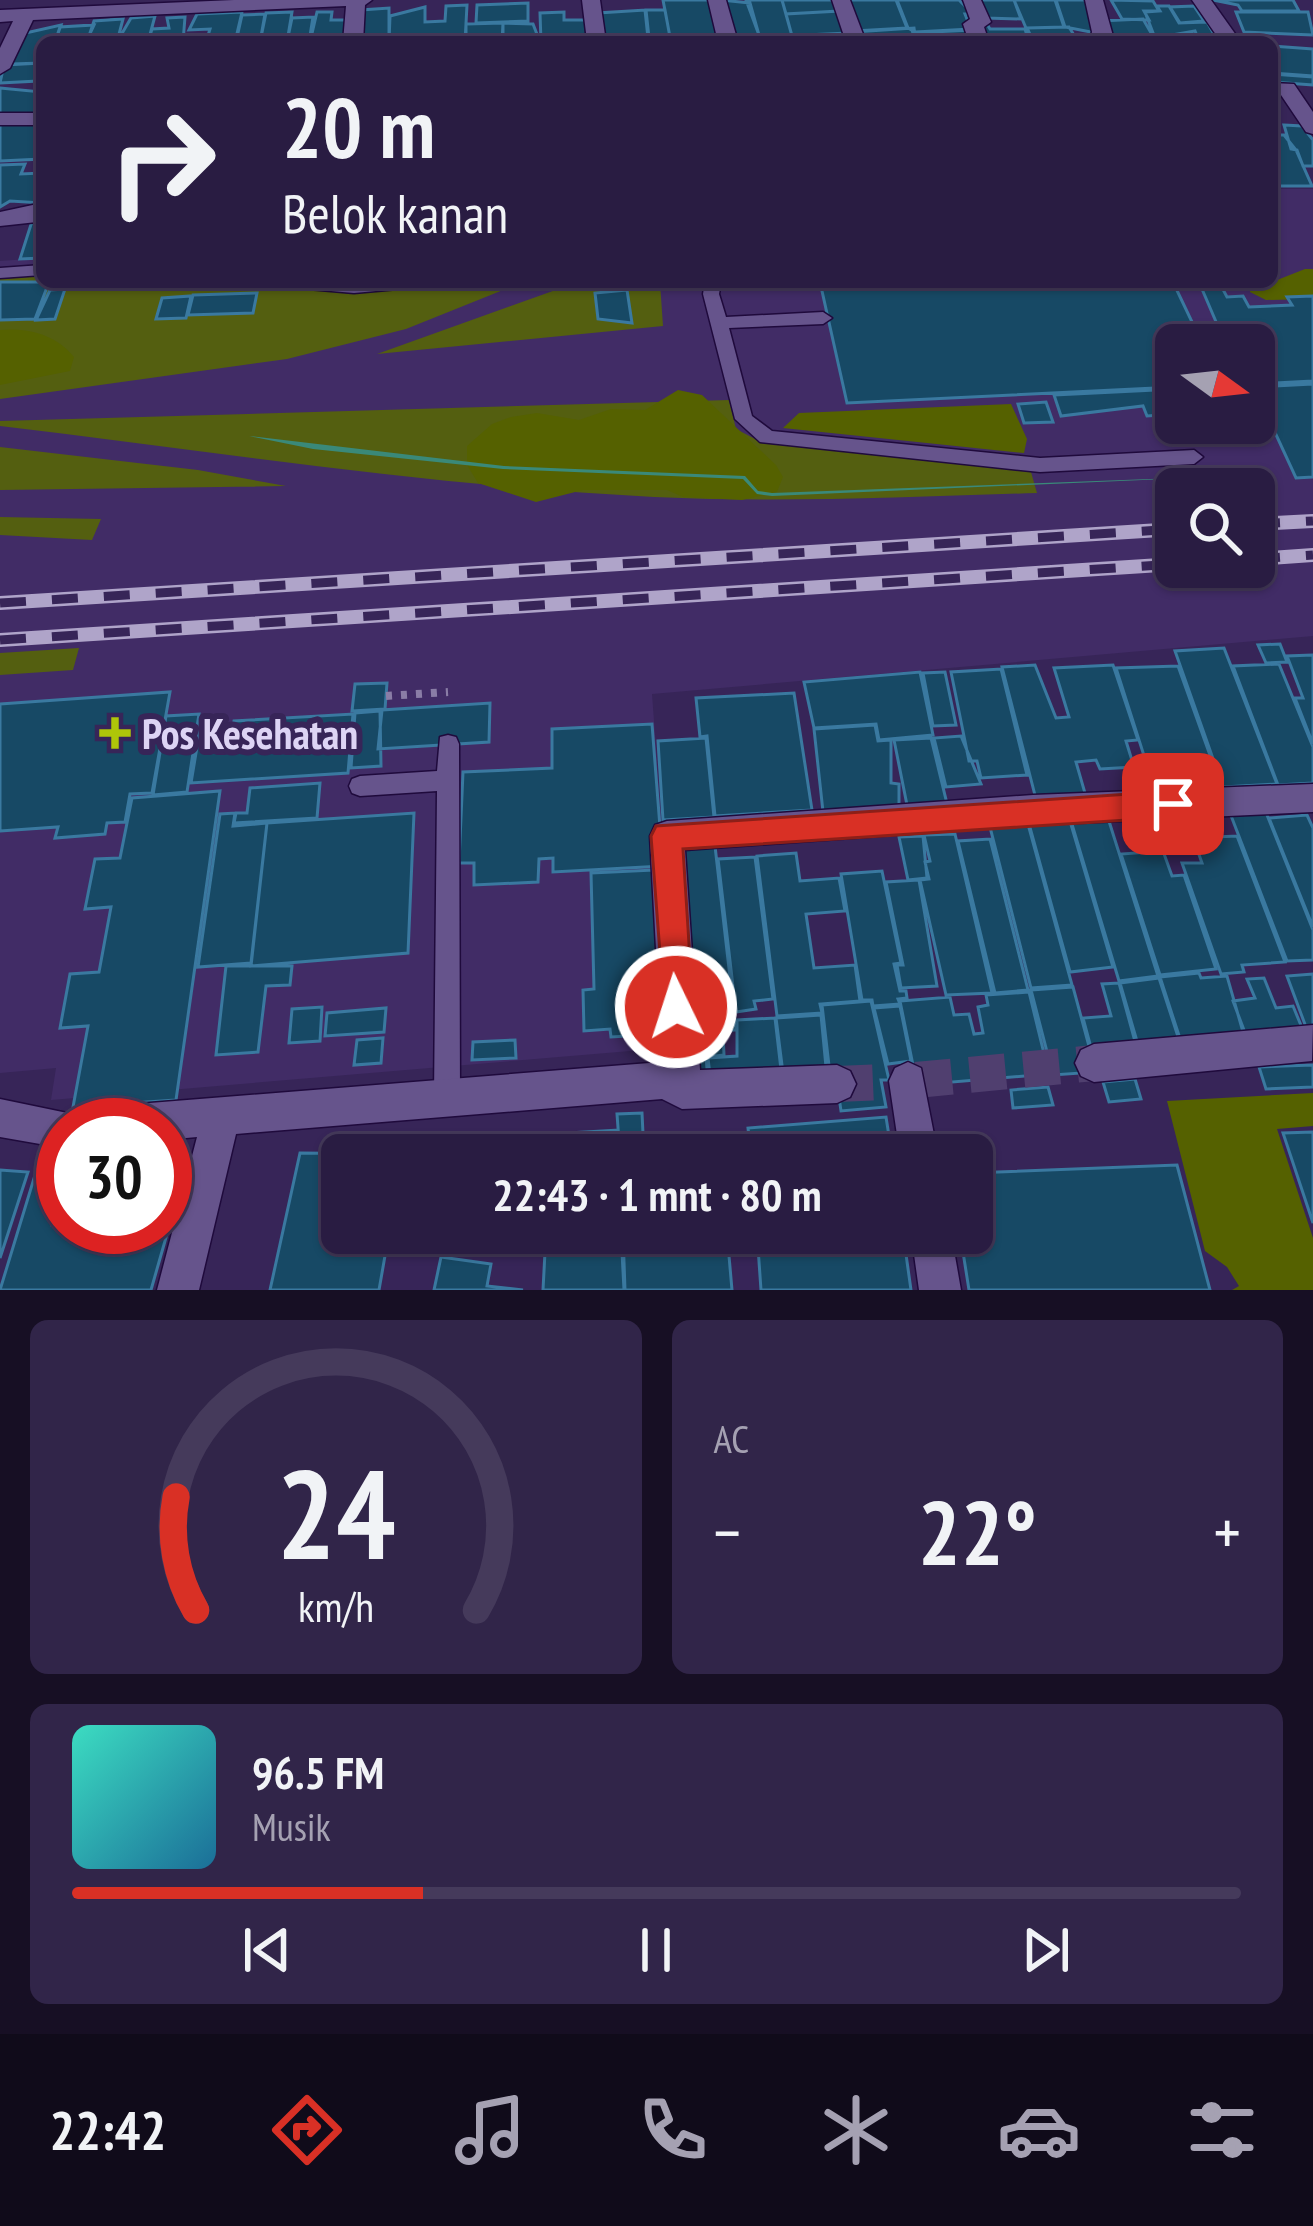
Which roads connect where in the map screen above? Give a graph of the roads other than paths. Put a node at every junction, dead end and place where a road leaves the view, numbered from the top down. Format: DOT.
graph roads {
  1 [pos="359,0"];
  2 [pos="591,0"];
  3 [pos="717,0"];
  4 [pos="842,0"];
  5 [pos="973,0"];
  6 [pos="1094,0"];
  7 [pos="1201,0"];
  8 [pos="236,3"];
  9 [pos="159,5"];
  10 [pos="26,15"];
  11 [pos="0,16"];
  12 [pos="354,36"];
  13 [pos="596,36"];
  14 [pos="726,36"];
  15 [pos="854,36"];
  16 [pos="977,36"];
  17 [pos="1103,36"];
  18 [pos="1227,36"];
  19 [pos="0,68"];
  20 [pos="1280,88"];
  21 [pos="1313,88"];
  22 [pos="0,119"];
  23 [pos="36,119"];
  24 [pos="1313,128"];
  25 [pos="36,213"];
  26 [pos="0,218"];
  27 [pos="36,270"];
  28 [pos="0,272"];
  29 [pos="714,288"];
  30 [pos="823,318"];
  31 [pos="719,323"];
  32 [pos="1195,457"];
  33 [pos="448,744"];
  34 [pos="448,780"];
  35 [pos="360,786"];
  36 [pos="1313,798"];
  37 [pos="1312,1043"];
  38 [pos="1094,1064"];
  39 [pos="902,1081"];
  40 [pos="837,1084"];
  41 [pos="682,1090"];
  42 [pos="447,1097"];
  43 [pos="221,1116"];
  44 [pos="0,1118"];
  45 [pos="192,1118"];
  46 [pos="36,1124"];
  47 [pos="914,1134"];
  48 [pos="934,1254"];
  49 [pos="178,1290"];
  50 [pos="940,1290"];
  1 -- 8 [label="street"];
  1 -- 12 [label="street"];
  2 -- 13 [label="street"];
  3 -- 14 [label="street"];
  4 -- 15 [label="street"];
  5 -- 16 [label="street"];
  6 -- 17 [label="street"];
  7 -- 18 [label="street"];
  8 -- 9 [label="street"];
  9 -- 10 [label="street"];
  10 -- 11 [label="street"];
  10 -- 19 [label="street"];
  20 -- 21 [label="street"];
  20 -- 24 [label="street"];
  22 -- 23 [label="street"];
  25 -- 26 [label="street"];
  27 -- 28 [label="lane"];
  29 -- 31 [label="lane"];
  30 -- 31 [label="lane"];
  31 -- 32 [label="lane"];
  33 -- 34 [label="lane"];
  34 -- 35 [label="lane"];
  34 -- 42 [label="lane"];
  36 -- 41 [label="street"];
  37 -- 38 [label="street"];
  39 -- 47 [label="street"];
  40 -- 41 [label="street"];
  41 -- 42 [label="street"];
  42 -- 43 [label="street"];
  43 -- 45 [label="street"];
  43 -- 49 [label="street"];
  44 -- 46 [label="street"];
  48 -- 50 [label="street"];
}
